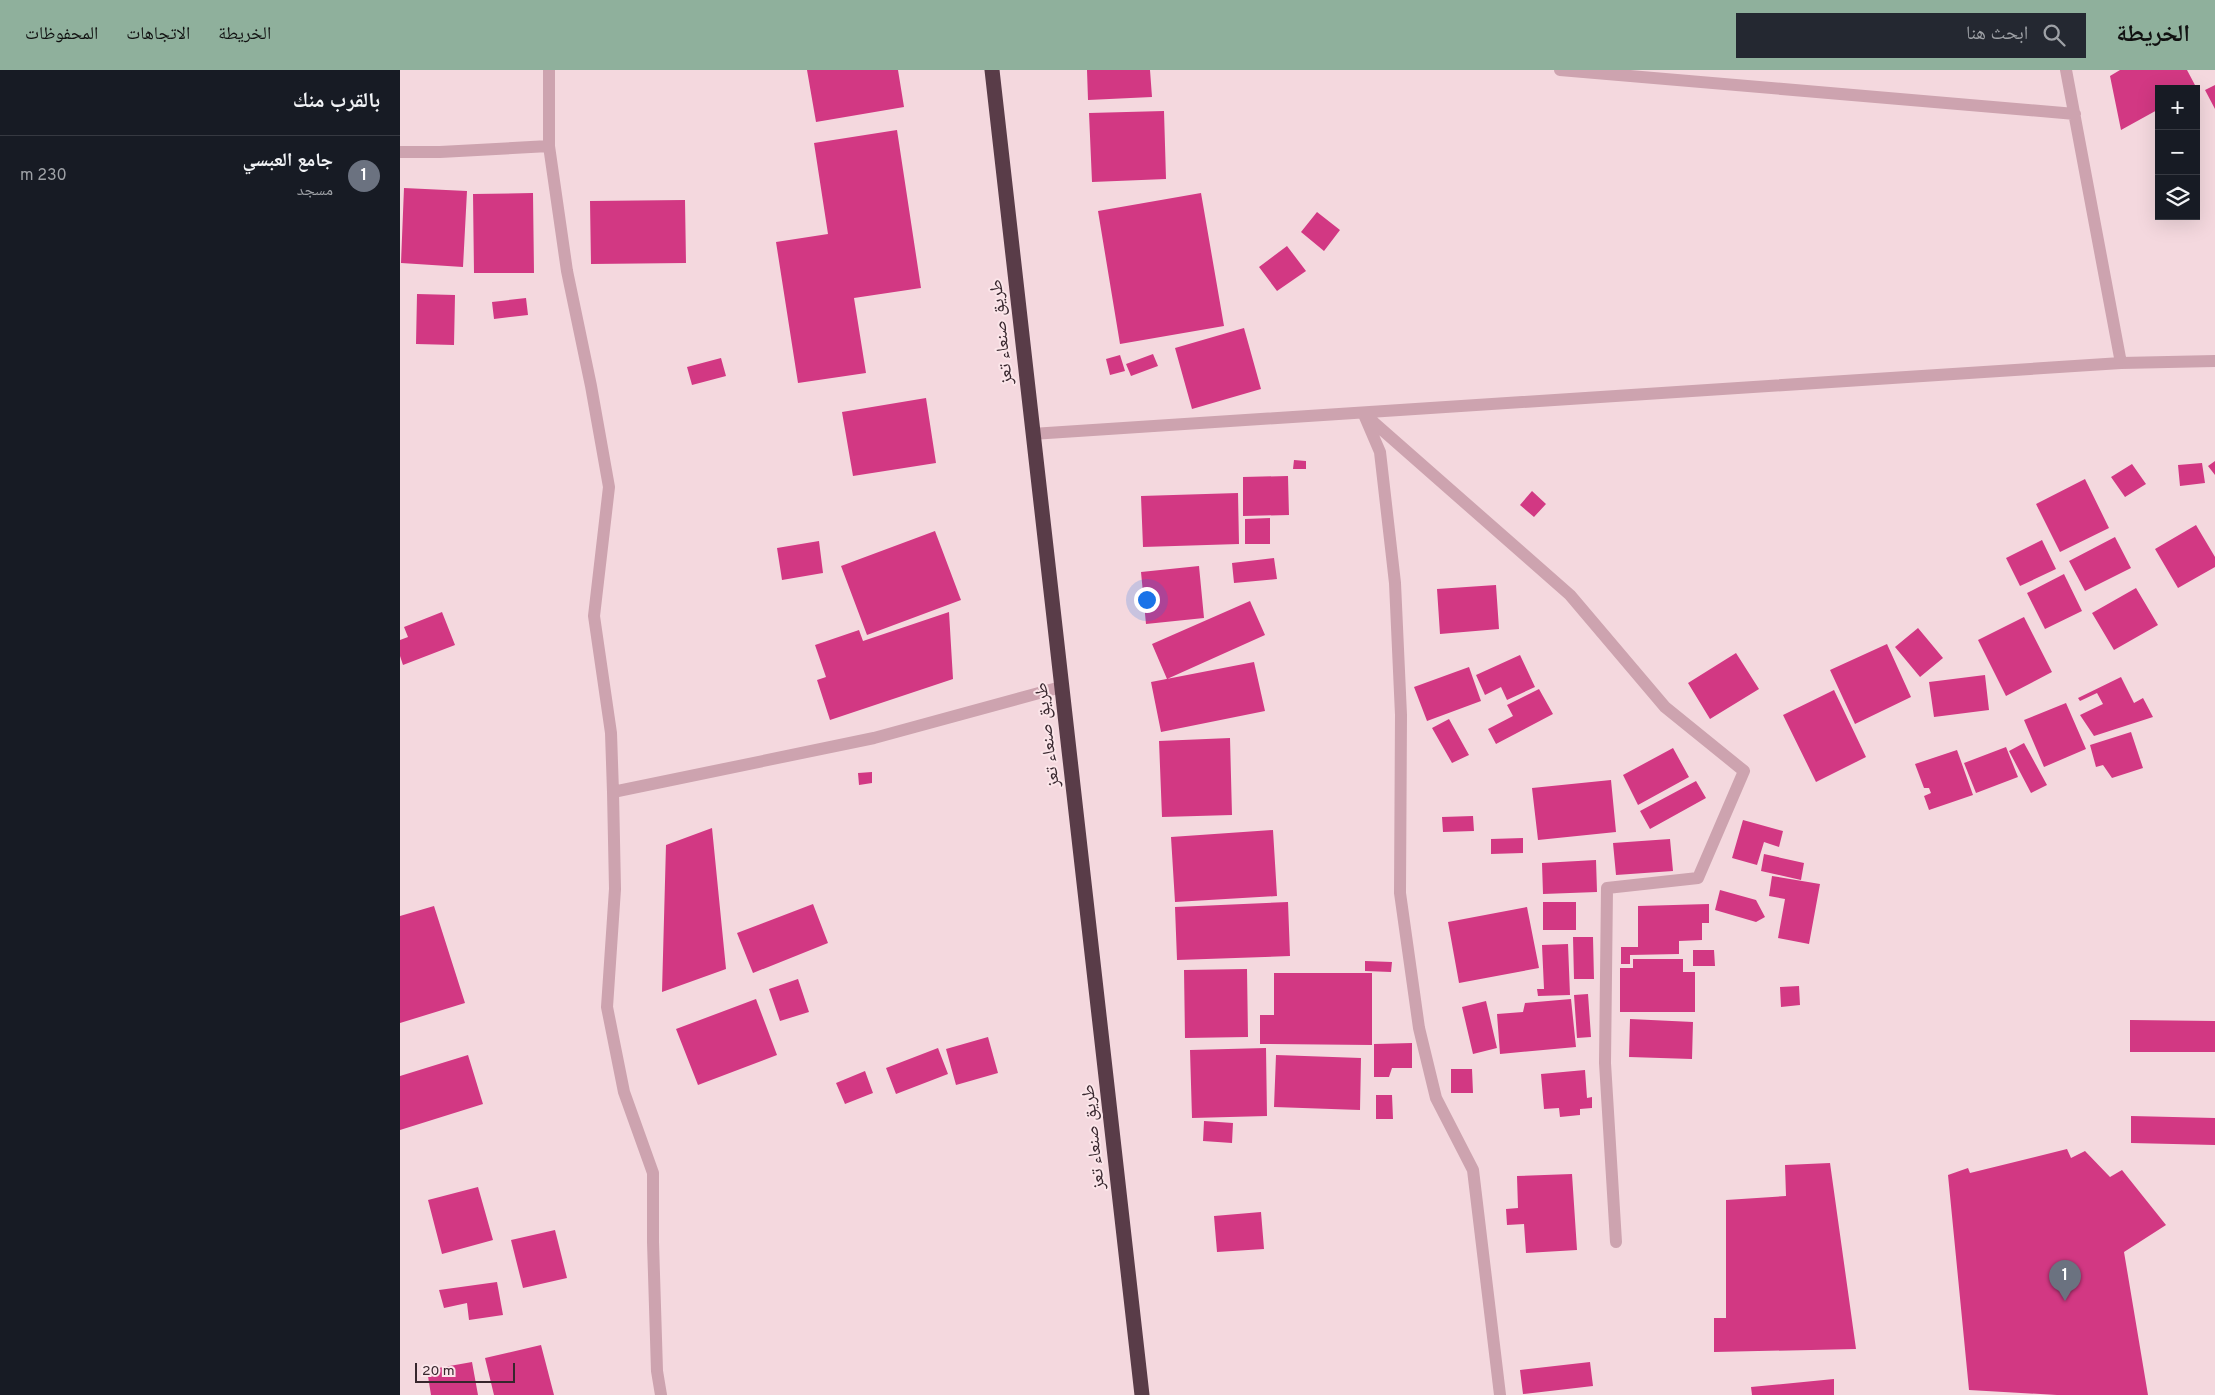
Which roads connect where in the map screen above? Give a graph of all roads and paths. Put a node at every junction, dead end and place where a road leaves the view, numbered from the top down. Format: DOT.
graph roads {
  1 [pos="549,70"];
  2 [pos="992,70"];
  3 [pos="1560,70"];
  4 [pos="2066,70"];
  5 [pos="2075,114"];
  6 [pos="549,146"];
  7 [pos="400,152"];
  8 [pos="2215,362"];
  9 [pos="2121,363"];
  10 [pos="1363,413"];
  11 [pos="1032,434"];
  12 [pos="1061,687"];
  13 [pos="613,792"];
  14 [pos="1616,1242"];
  15 [pos="661,1395"];
  16 [pos="1142,1395"];
  17 [pos="1500,1395"];
  1 -- 6 [label="street"];
  2 -- 11 [label="highway, طريق صنعاء تعز"];
  3 -- 5 [label="street"];
  4 -- 5 [label="street"];
  5 -- 9 [label="street"];
  6 -- 7 [label="street"];
  6 -- 13 [label="street"];
  8 -- 9 [label="street"];
  9 -- 10 [label="street"];
  10 -- 11 [label="street"];
  10 -- 14 [label="street"];
  10 -- 17 [label="street"];
  11 -- 12 [label="highway, طريق صنعاء تعز"];
  12 -- 13 [label="street"];
  12 -- 16 [label="highway, طريق صنعاء تعز"];
  13 -- 15 [label="street"];
}
